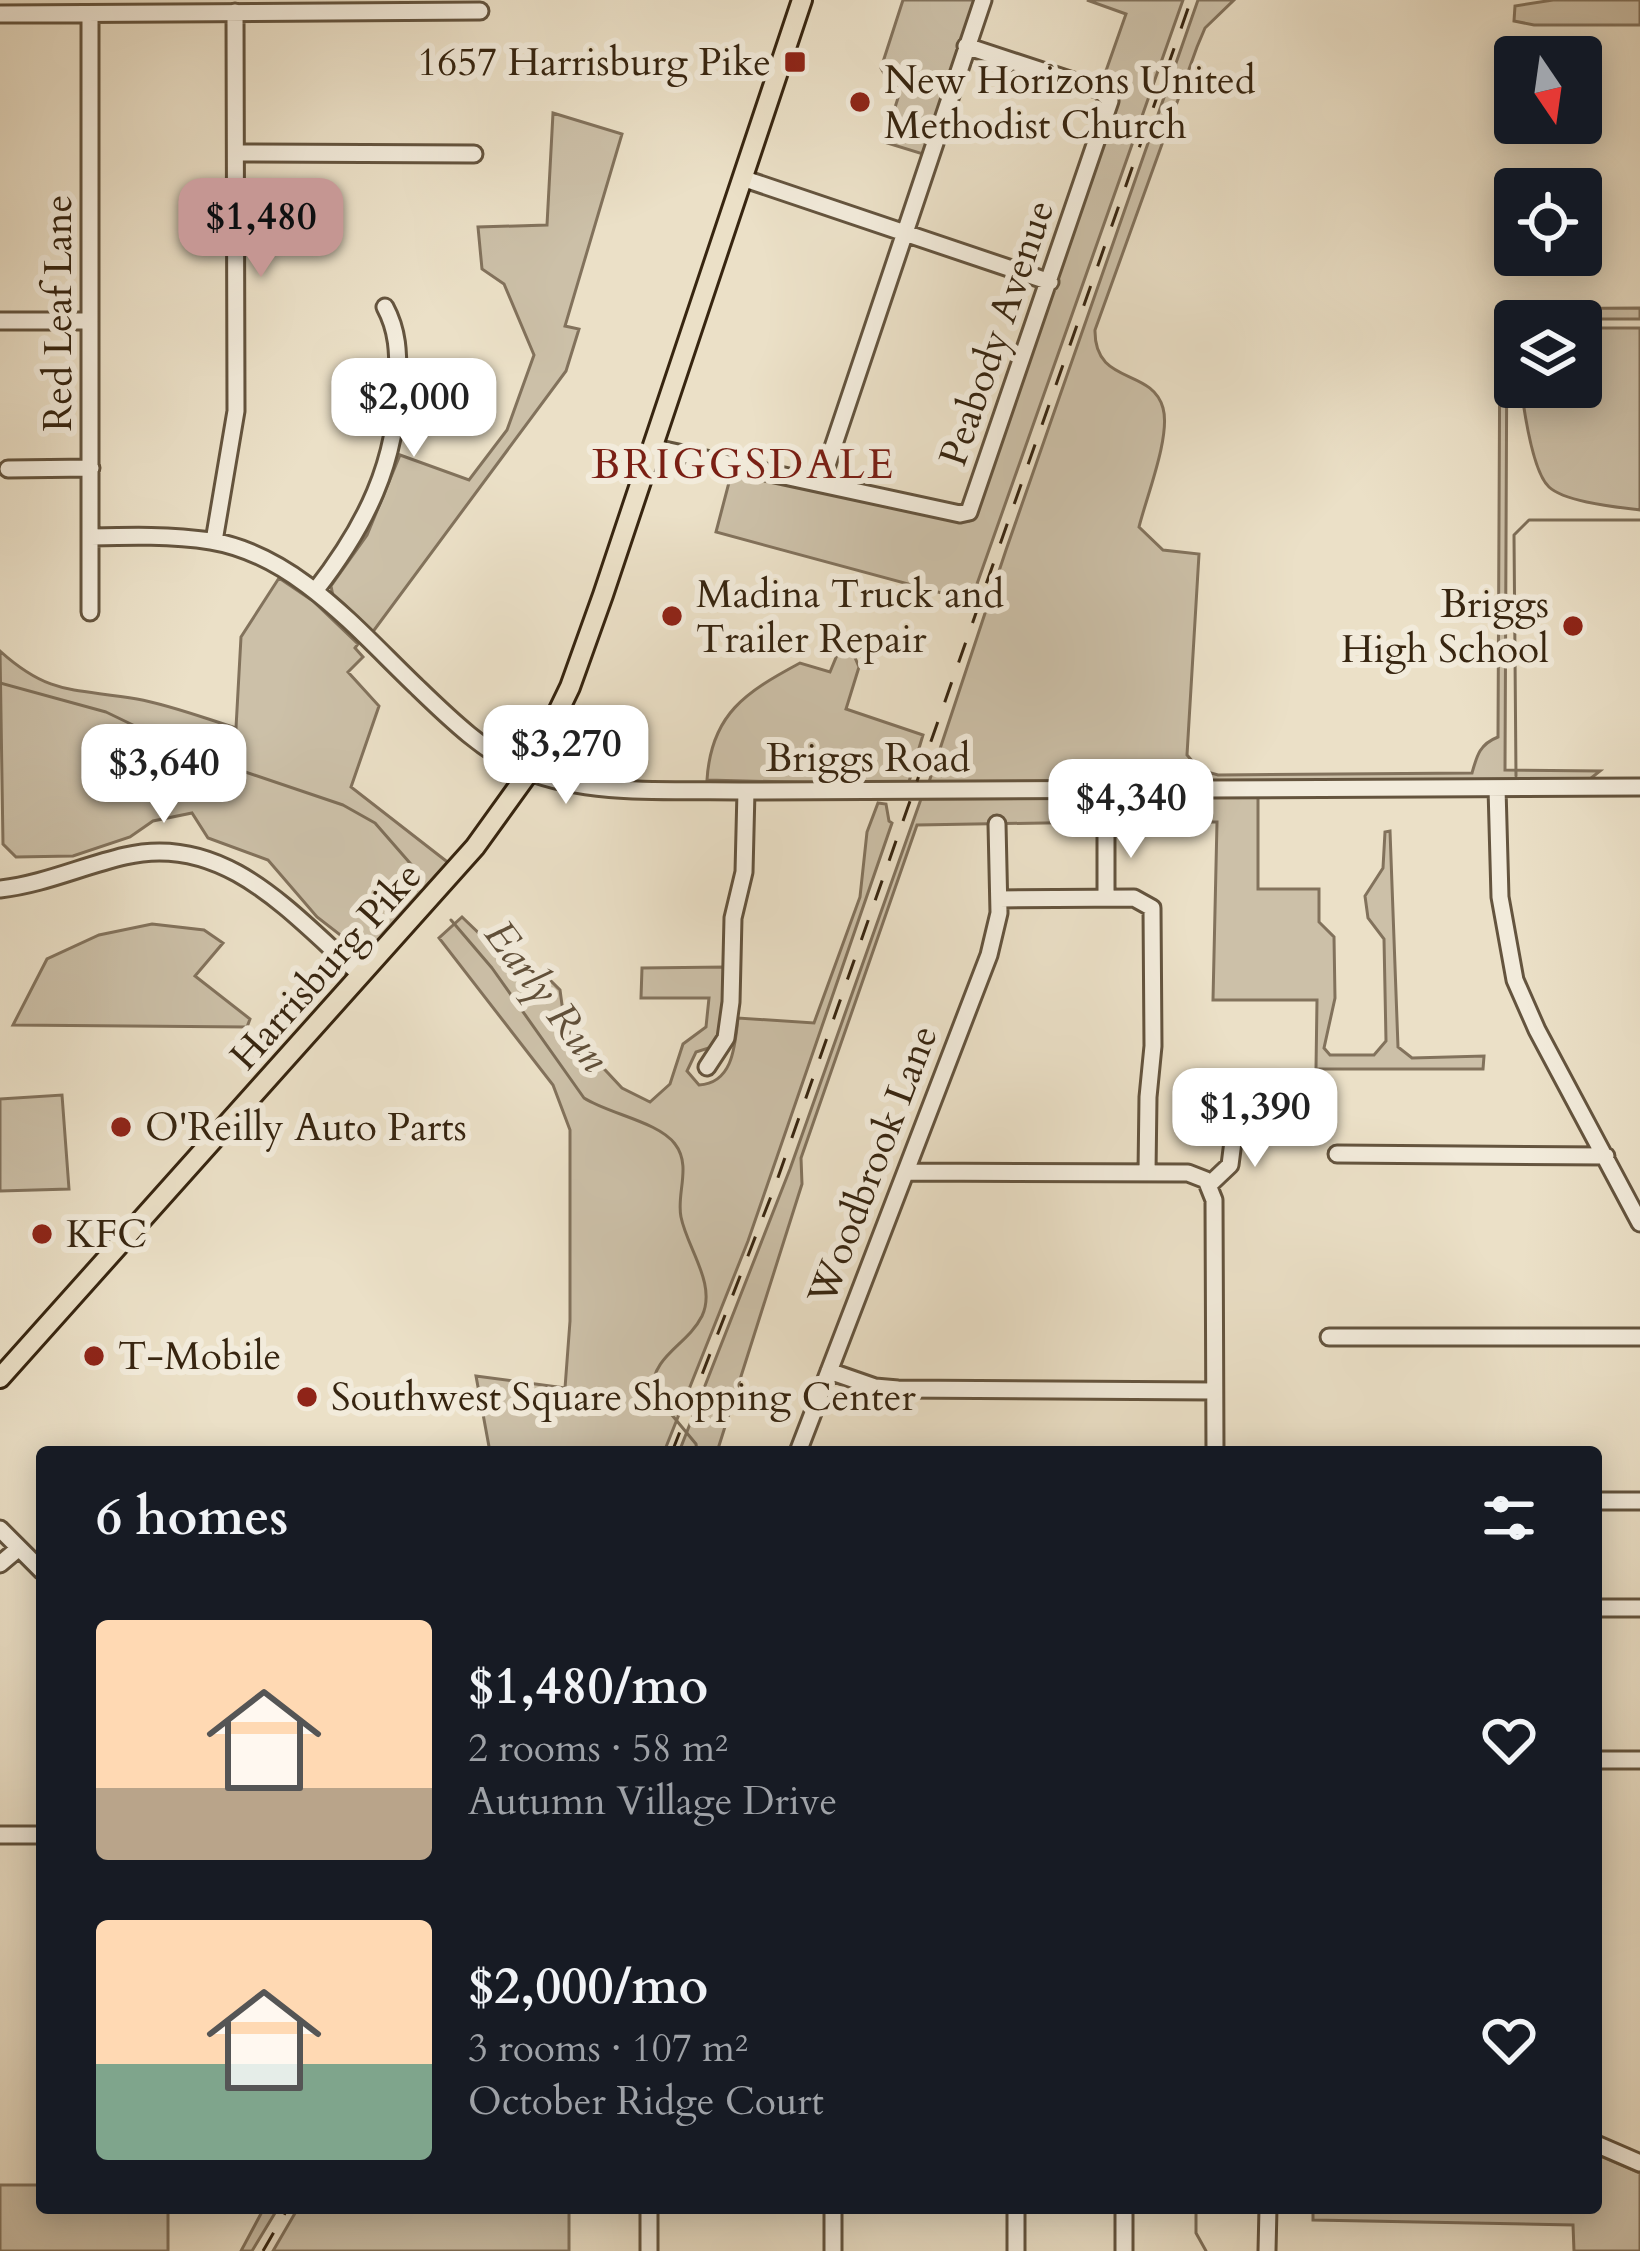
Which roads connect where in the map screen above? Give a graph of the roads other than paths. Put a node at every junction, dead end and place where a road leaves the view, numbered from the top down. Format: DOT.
graph roads {
  1 [pos="802,0"];
  2 [pos="982,0"];
  3 [pos="479,10"];
  4 [pos="235,12"];
  5 [pos="0,14"];
  6 [pos="90,14"];
  7 [pos="967,46"];
  8 [pos="236,153"];
  9 [pos="474,154"];
  10 [pos="742,178"];
  11 [pos="905,232"];
  12 [pos="1049,282"];
  13 [pos="386,307"];
  14 [pos="0,321"];
  15 [pos="90,321"];
  16 [pos="655,448"];
  17 [pos="91,468"];
  18 [pos="8,469"];
  19 [pos="821,483"];
  20 [pos="91,537"];
  21 [pos="214,542"];
  22 [pos="315,591"];
  23 [pos="90,612"];
  24 [pos="529,772"];
  25 [pos="1640,787"];
  26 [pos="1497,788"];
  27 [pos="1106,790"];
  28 [pos="746,791"];
  29 [pos="998,824"];
  30 [pos="0,889"];
  31 [pos="1106,898"];
  32 [pos="999,899"];
  33 [pos="361,975"];
  34 [pos="707,1067"];
  35 [pos="1236,1118"];
  36 [pos="1337,1154"];
  37 [pos="1606,1156"];
  38 [pos="906,1172"];
  39 [pos="1148,1172"];
  40 [pos="1210,1184"];
  41 [pos="1640,1223"];
  42 [pos="1329,1337"];
  43 [pos="1640,1337"];
  44 [pos="829,1371"];
  45 [pos="0,1378"];
  46 [pos="1214,1391"];
  47 [pos="800,1446"];
  48 [pos="1215,1446"];
  49 [pos="1602,1501"];
  50 [pos="1640,1501"];
  51 [pos="0,1529"];
  52 [pos="19,1548"];
  53 [pos="0,1564"];
  54 [pos="36,1564"];
  55 [pos="1602,1608"];
  56 [pos="1640,1608"];
  57 [pos="1602,1760"];
  58 [pos="1640,1760"];
  59 [pos="0,1835"];
  60 [pos="36,1835"];
  61 [pos="1602,2147"];
  62 [pos="1640,2163"];
  63 [pos="649,2214"];
  64 [pos="833,2214"];
  65 [pos="1016,2214"];
  66 [pos="1124,2214"];
  67 [pos="1268,2214"];
  68 [pos="649,2251"];
  69 [pos="833,2251"];
  70 [pos="1016,2251"];
  71 [pos="1124,2251"];
  72 [pos="1268,2251"];
  1 -- 10 [label="main road, Harrisburg Pike"];
  2 -- 7 [label="street"];
  3 -- 4 [label="street"];
  4 -- 6 [label="street"];
  4 -- 8 [label="street"];
  5 -- 6 [label="street"];
  6 -- 15 [label="street, Red Leaf Lane"];
  7 -- 11 [label="street"];
  7 -- 12 [label="street, Peabody Avenue"];
  8 -- 9 [label="street"];
  8 -- 21 [label="street"];
  10 -- 11 [label="street"];
  10 -- 16 [label="main road, Harrisburg Pike"];
  11 -- 12 [label="street"];
  11 -- 19 [label="street"];
  12 -- 19 [label="street, Peabody Avenue"];
  13 -- 22 [label="street"];
  14 -- 15 [label="street"];
  15 -- 17 [label="street, Red Leaf Lane"];
  16 -- 19 [label="street"];
  16 -- 24 [label="main road, Harrisburg Pike"];
  17 -- 18 [label="street"];
  17 -- 20 [label="street, Red Leaf Lane"];
  20 -- 21 [label="street"];
  20 -- 23 [label="street, Red Leaf Lane"];
  21 -- 22 [label="street"];
  22 -- 24 [label="street"];
  24 -- 28 [label="street, Briggs Road"];
  24 -- 33 [label="main road, Harrisburg Pike"];
  25 -- 26 [label="street, Briggs Road"];
  26 -- 27 [label="street, Briggs Road"];
  26 -- 37 [label="street"];
  27 -- 28 [label="street, Briggs Road"];
  27 -- 31 [label="street"];
  28 -- 34 [label="street"];
  29 -- 32 [label="street, Woodbrook Lane"];
  30 -- 33 [label="street"];
  31 -- 32 [label="street"];
  31 -- 39 [label="street"];
  32 -- 38 [label="street, Woodbrook Lane"];
  33 -- 45 [label="main road, Harrisburg Pike"];
  35 -- 40 [label="street"];
  36 -- 37 [label="street"];
  37 -- 41 [label="street"];
  38 -- 39 [label="street"];
  38 -- 44 [label="street, Woodbrook Lane"];
  39 -- 40 [label="street"];
  40 -- 46 [label="street"];
  42 -- 43 [label="street"];
  44 -- 46 [label="street"];
  44 -- 47 [label="street, Woodbrook Lane"];
  46 -- 48 [label="street"];
  49 -- 50 [label="street"];
  51 -- 52 [label="street"];
  52 -- 53 [label="street"];
  52 -- 54 [label="street"];
  55 -- 56 [label="street"];
  57 -- 58 [label="street"];
  59 -- 60 [label="street"];
  61 -- 62 [label="street"];
  63 -- 68 [label="street"];
  64 -- 69 [label="street"];
  65 -- 70 [label="street"];
  66 -- 71 [label="street"];
  67 -- 72 [label="street"];
}
